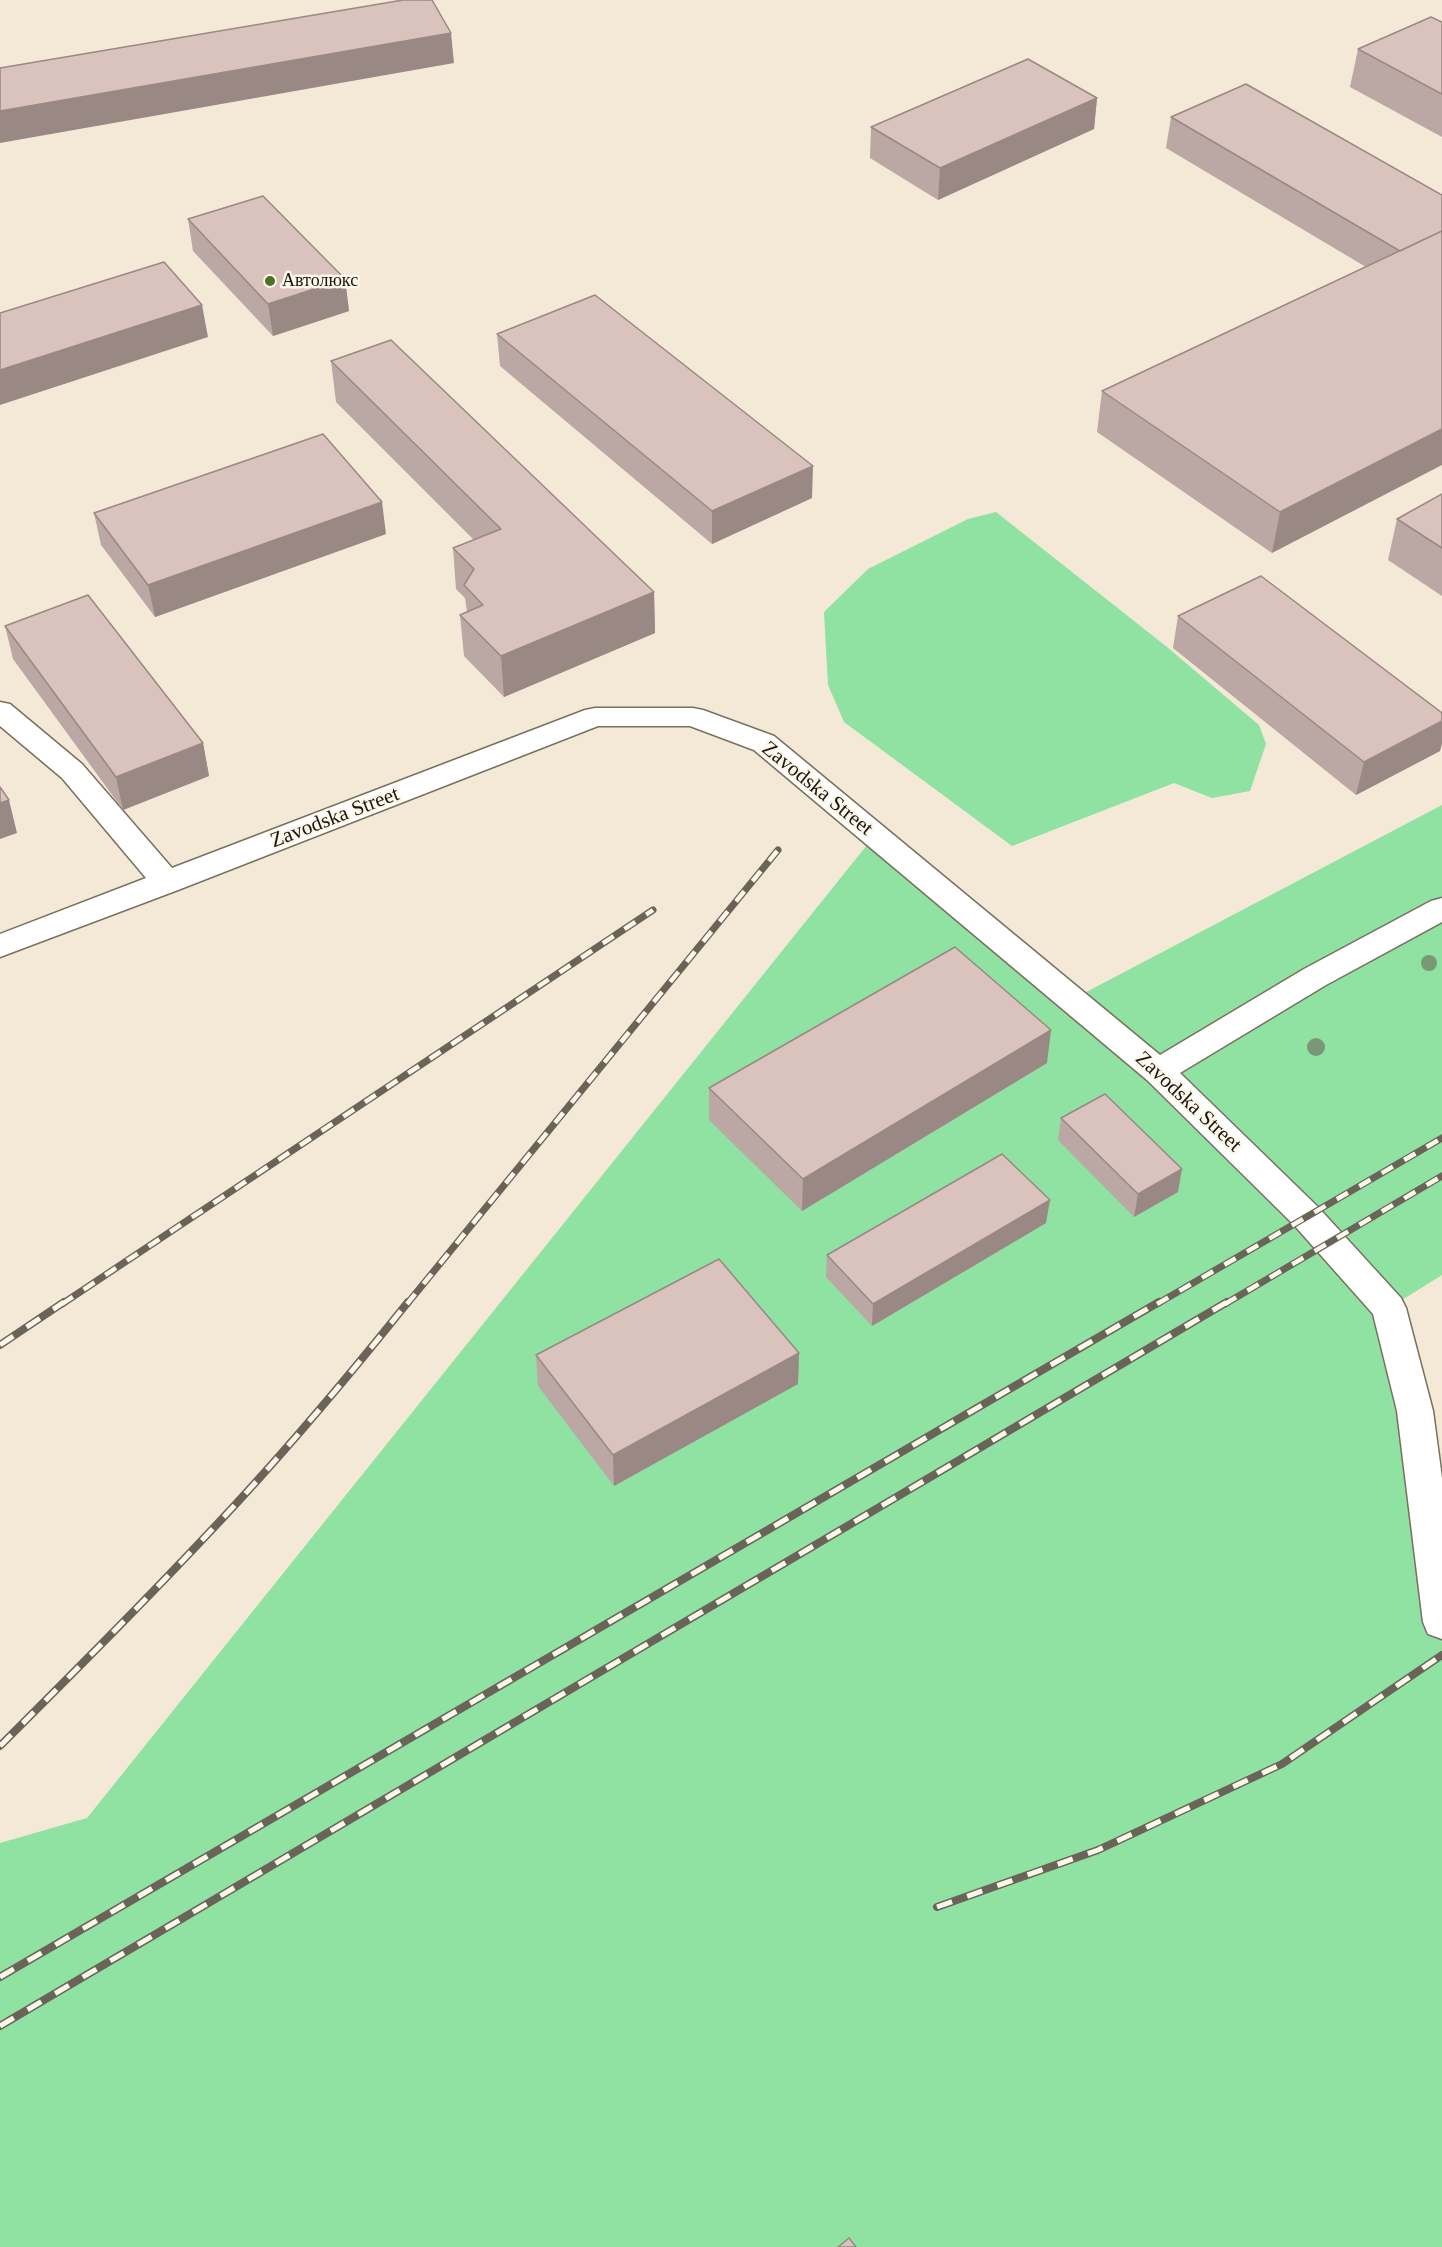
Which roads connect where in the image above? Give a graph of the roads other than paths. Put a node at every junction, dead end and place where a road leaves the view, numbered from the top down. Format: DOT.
graph roads {
  1 [pos="0,711"];
  2 [pos="166,883"];
  3 [pos="1442,909"];
  4 [pos="0,946"];
  5 [pos="1158,1071"];
  6 [pos="1442,1622"];
  1 -- 2 [label="street"];
  2 -- 4 [label="street, Zavodska Street"];
  2 -- 5 [label="street, Zavodska Street"];
  3 -- 5 [label="street"];
  5 -- 6 [label="street, Zavodska Street"];
}
